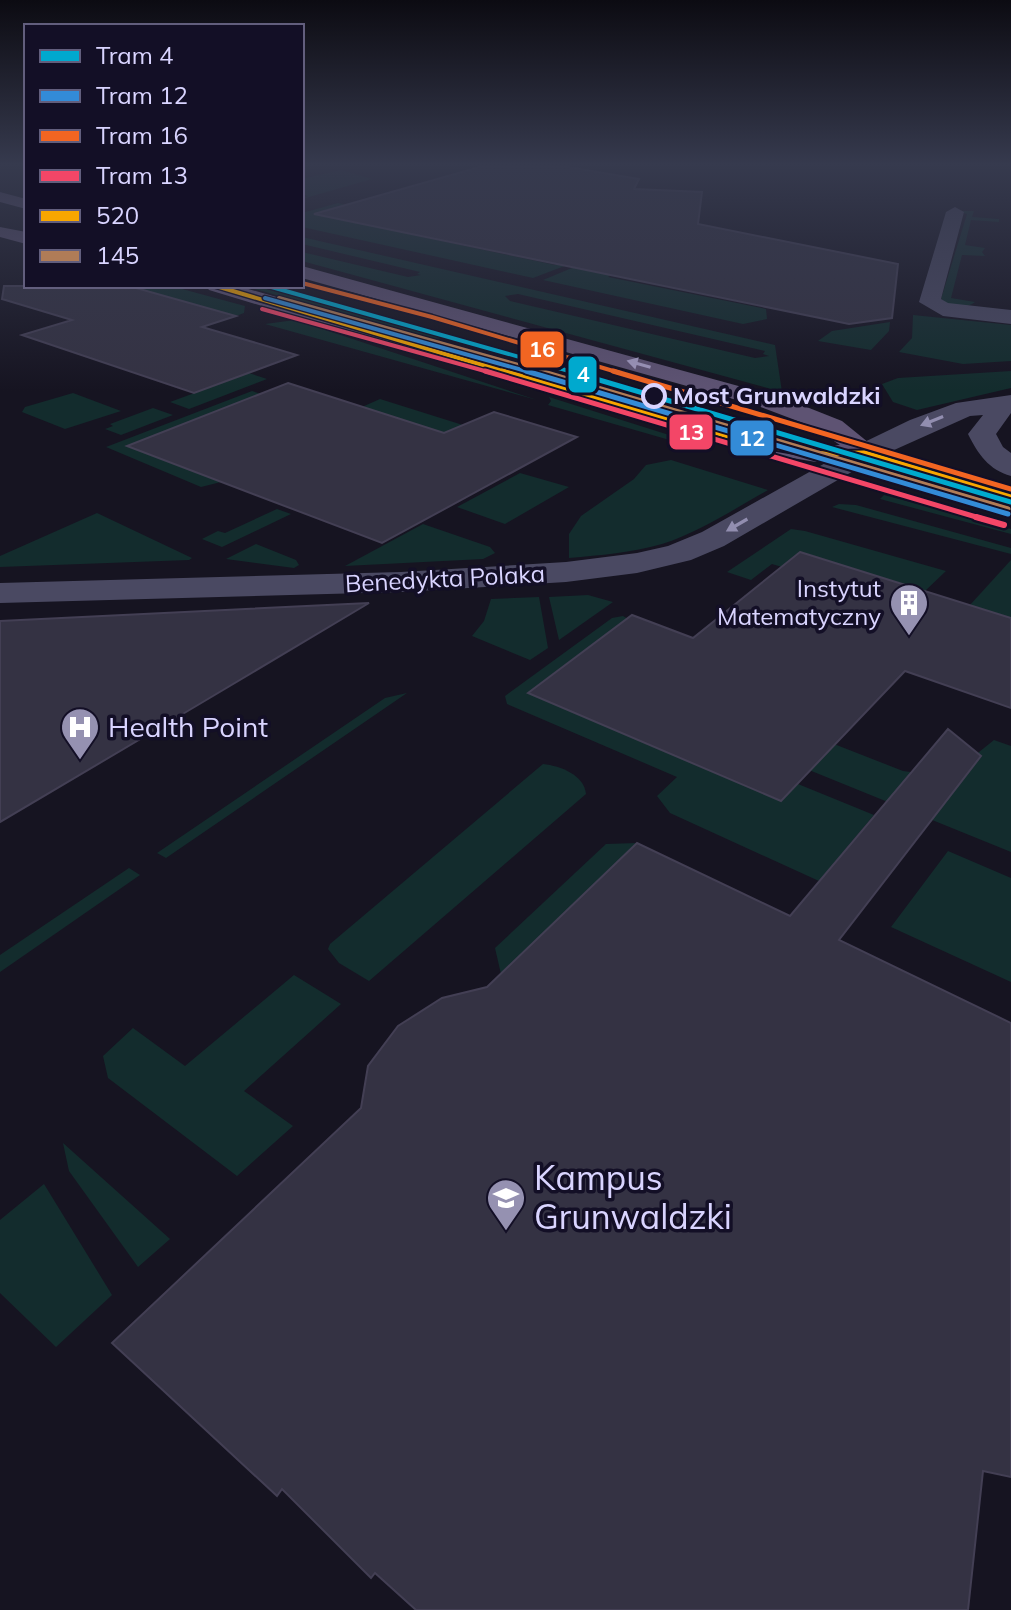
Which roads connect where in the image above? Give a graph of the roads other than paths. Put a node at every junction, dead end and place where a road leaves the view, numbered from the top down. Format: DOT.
graph roads {
  1 [pos="947,241"];
  2 [pos="304,273"];
  3 [pos="223,288"];
  4 [pos="1011,317"];
  5 [pos="1008,404"];
  6 [pos="864,453"];
  7 [pos="1011,467"];
  8 [pos="1011,497"];
  9 [pos="0,593"];
  1 -- 4 [label="street"];
  6 -- 2 [label="main road, one-way"];
  3 -- 6 [label="main road"];
  5 -- 6 [label="street, Benedykta Polaka, one-way"];
  5 -- 7 [label="street"];
  6 -- 8 [label="main road"];
  6 -- 9 [label="street, Benedykta Polaka, one-way"];
}
